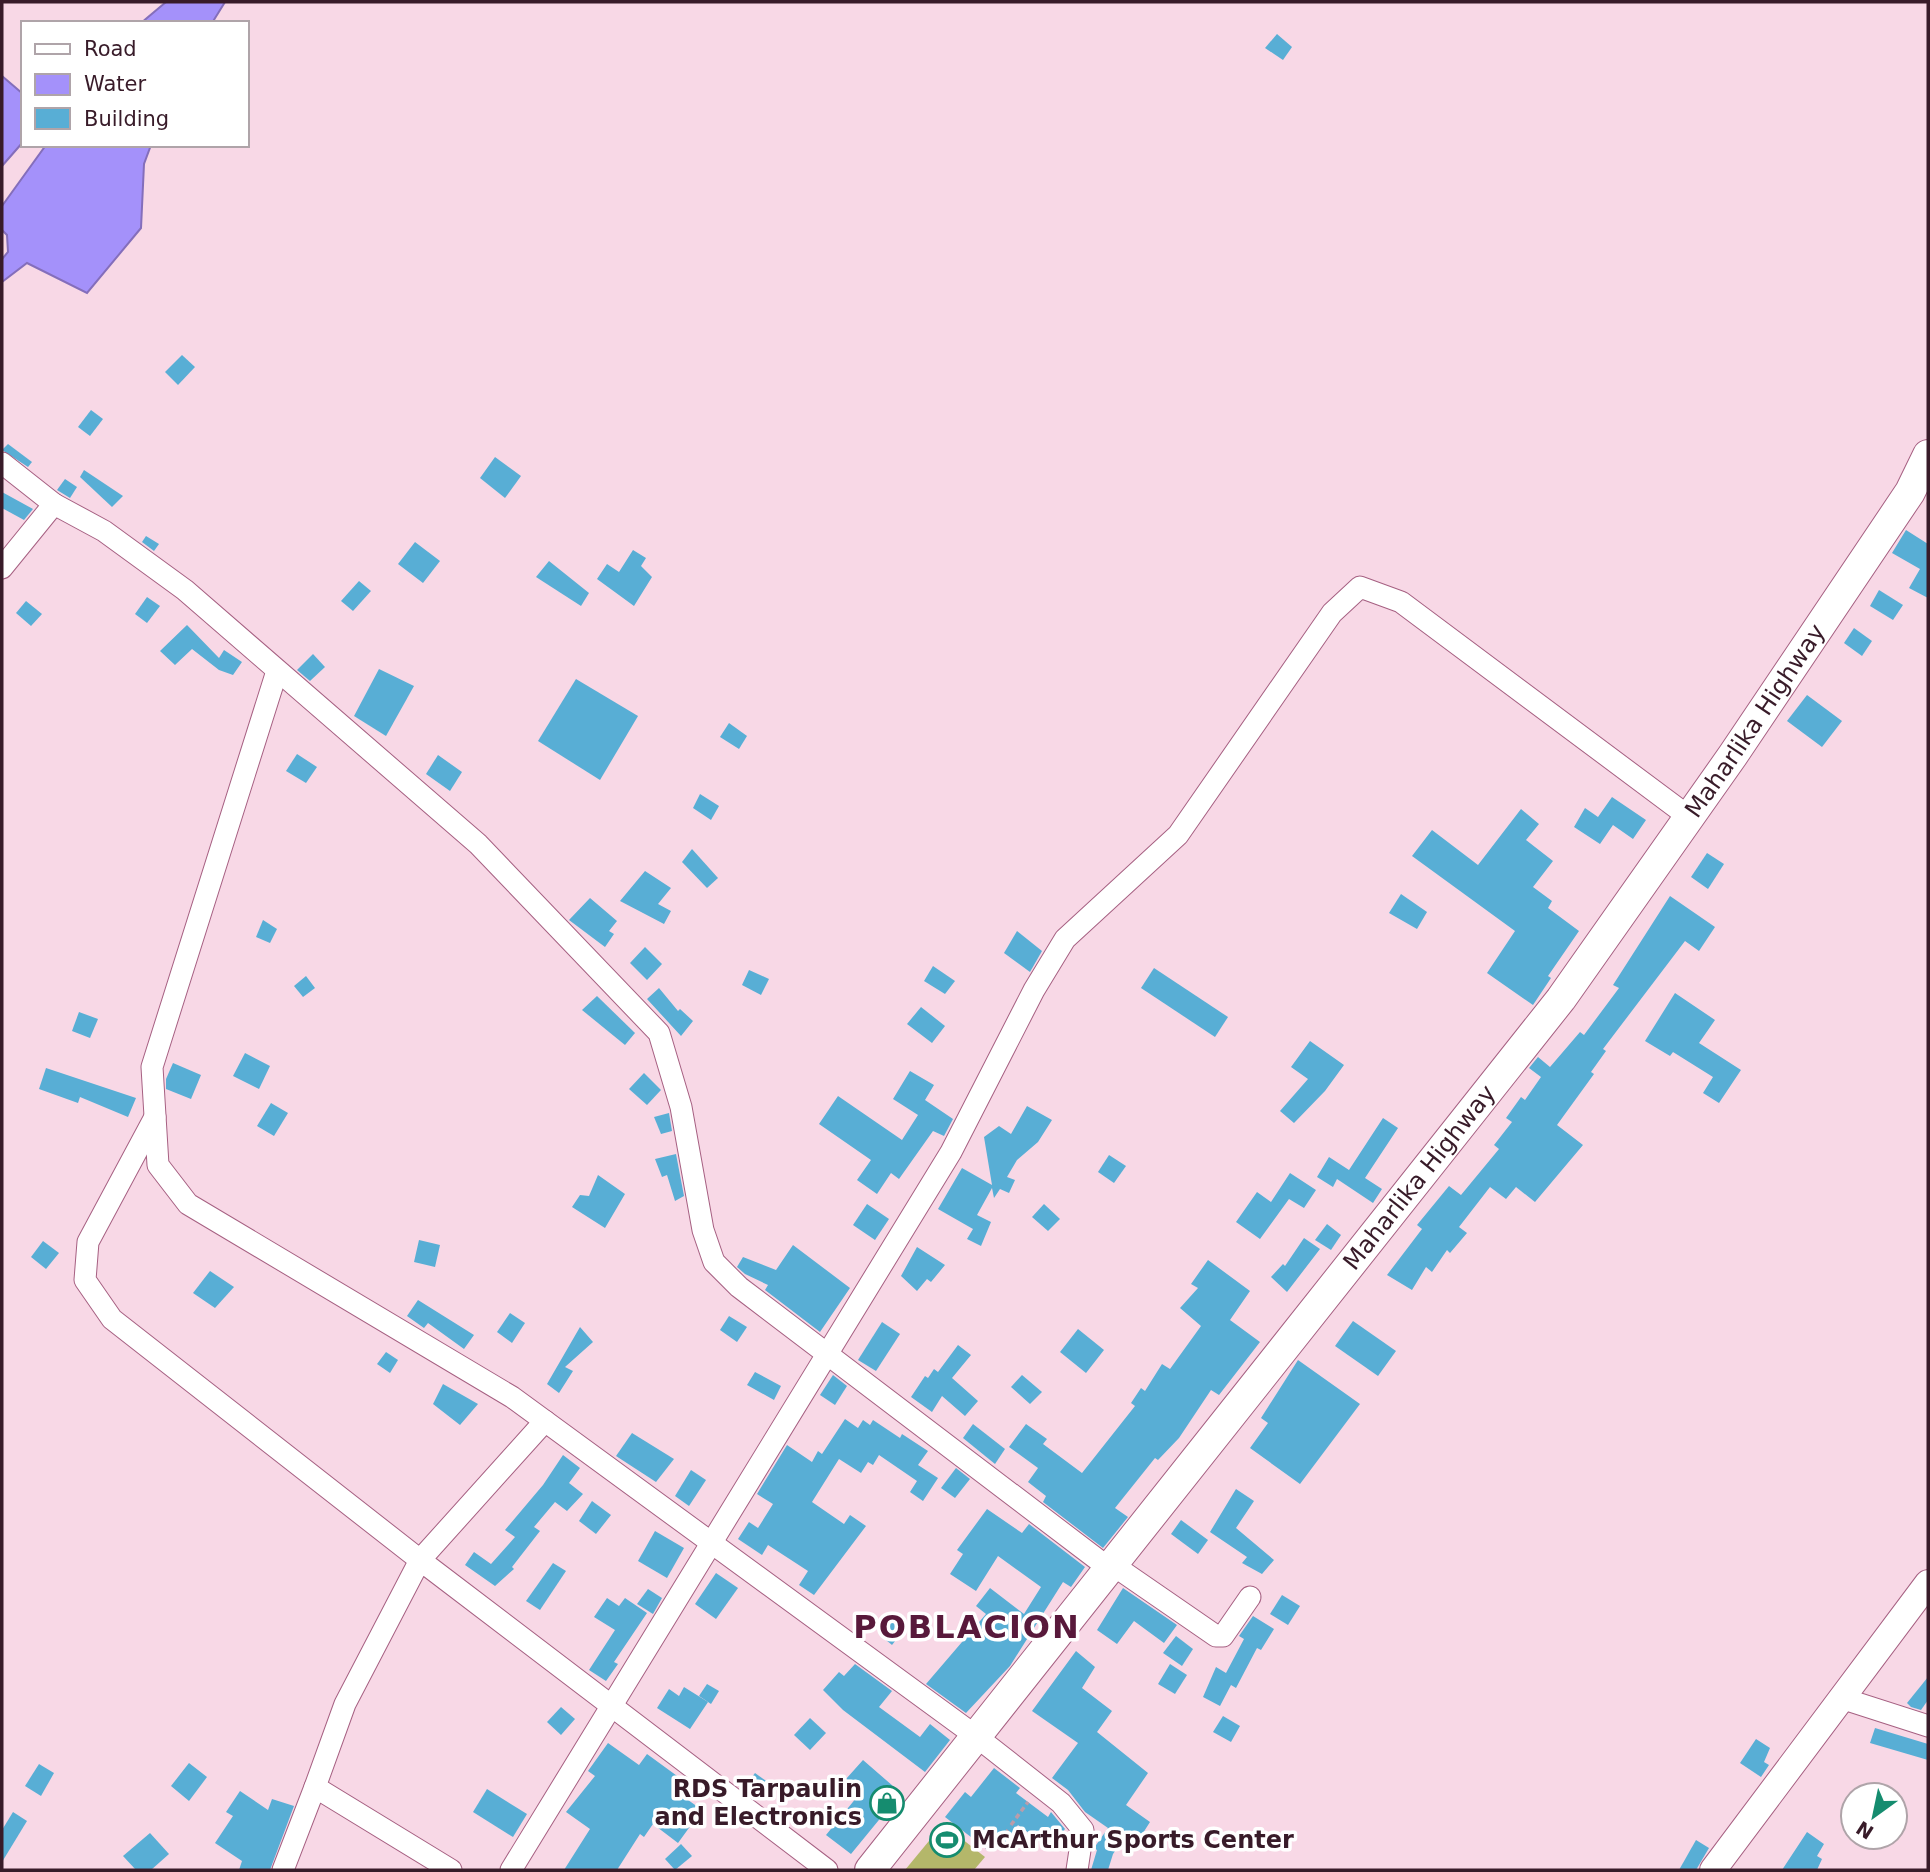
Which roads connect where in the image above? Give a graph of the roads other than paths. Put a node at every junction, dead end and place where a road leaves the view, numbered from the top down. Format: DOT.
graph roads {
  1 [pos="1928,455"];
  2 [pos="2,463"];
  3 [pos="54,504"];
  4 [pos="2,568"];
  5 [pos="277,671"];
  6 [pos="1689,817"];
  7 [pos="155,1117"];
  8 [pos="828,1352"];
  9 [pos="545,1421"];
  10 [pos="712,1541"];
  11 [pos="420,1560"];
  12 [pos="1112,1567"];
  13 [pos="1928,1585"];
  14 [pos="1250,1597"];
  15 [pos="1841,1698"];
  16 [pos="611,1709"];
  17 [pos="1926,1722"];
  18 [pos="977,1737"];
  19 [pos="315,1787"];
  20 [pos="284,1870"];
  21 [pos="451,1870"];
  22 [pos="511,1870"];
  23 [pos="827,1870"];
  24 [pos="870,1870"];
  25 [pos="1077,1870"];
  26 [pos="1713,1870"];
  1 -- 6 [label="highway, Maharlika Highway"];
  2 -- 3 [label="street"];
  3 -- 4 [label="street"];
  3 -- 5 [label="street"];
  5 -- 7 [label="street"];
  5 -- 8 [label="street"];
  6 -- 8 [label="street"];
  6 -- 12 [label="highway, Maharlika Highway"];
  7 -- 9 [label="street"];
  7 -- 11 [label="street"];
  8 -- 10 [label="street"];
  8 -- 12 [label="street"];
  9 -- 10 [label="street"];
  9 -- 11 [label="street"];
  10 -- 16 [label="street"];
  10 -- 18 [label="street"];
  11 -- 16 [label="street"];
  11 -- 19 [label="street"];
  12 -- 14 [label="street"];
  12 -- 18 [label="highway, Maharlika Highway"];
  13 -- 15 [label="main road"];
  15 -- 17 [label="street"];
  15 -- 26 [label="main road"];
  16 -- 22 [label="street"];
  16 -- 23 [label="street"];
  18 -- 24 [label="highway, Maharlika Highway"];
  18 -- 25 [label="street"];
  19 -- 20 [label="street"];
  19 -- 21 [label="street"];
}
